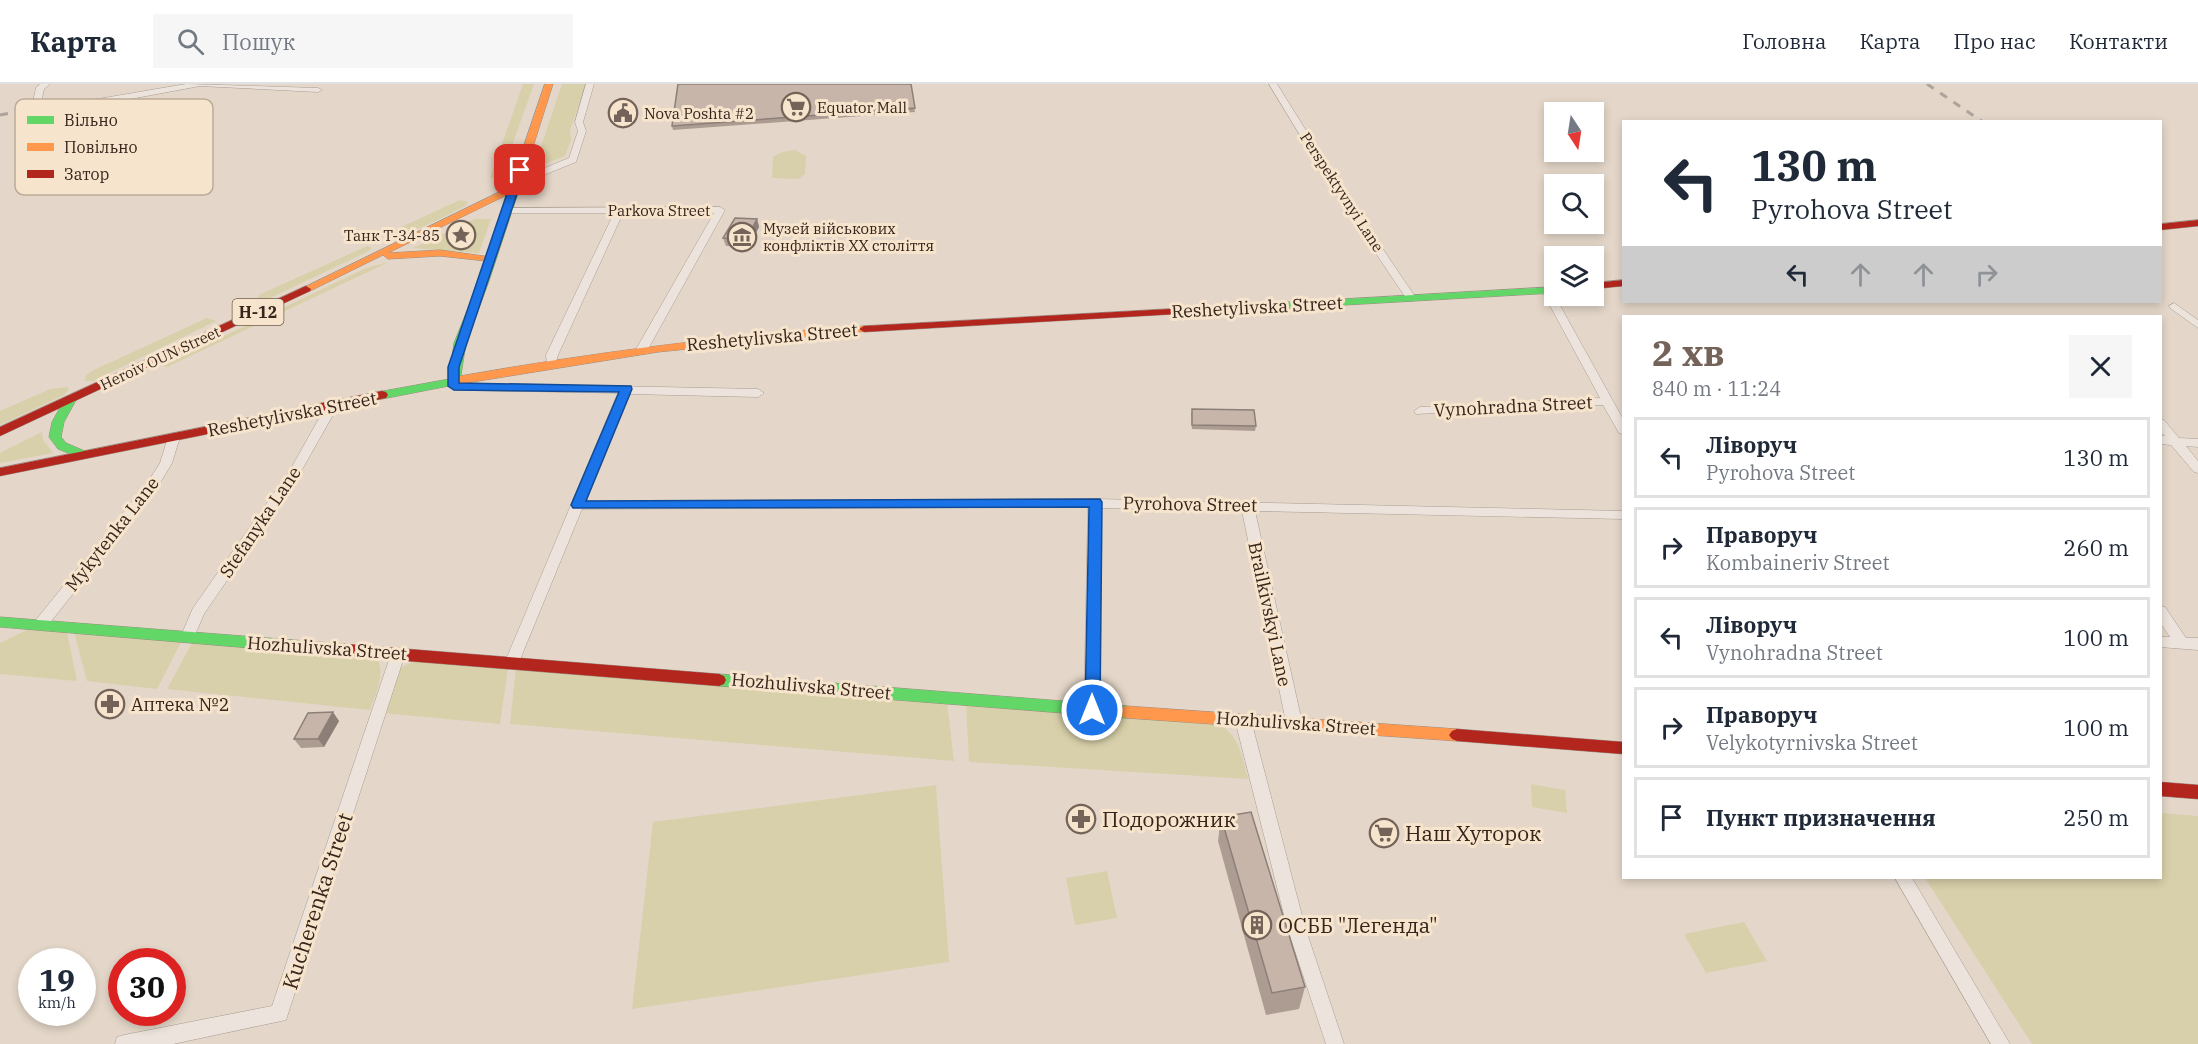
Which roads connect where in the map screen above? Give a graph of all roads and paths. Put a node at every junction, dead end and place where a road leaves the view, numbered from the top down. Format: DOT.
graph roads {
  1 [pos="46,84"];
  2 [pos="549,84"];
  3 [pos="590,84"];
  4 [pos="1273,84"];
  5 [pos="318,90"];
  6 [pos="38,99"];
  7 [pos="115,99"];
  8 [pos="515,186"];
  9 [pos="508,210"];
  10 [pos="620,210"];
  11 [pos="2198,223"];
  12 [pos="2162,227"];
  13 [pos="491,260"];
  14 [pos="367,261"];
  15 [pos="1622,283"];
  16 [pos="1604,285"];
  17 [pos="1544,290"];
  18 [pos="1411,298"];
  19 [pos="1559,306"];
  20 [pos="2174,306"];
  21 [pos="2198,325"];
  22 [pos="641,351"];
  23 [pos="551,363"];
  24 [pos="454,381"];
  25 [pos="626,389"];
  26 [pos="758,393"];
  27 [pos="70,400"];
  28 [pos="332,406"];
  29 [pos="1614,406"];
  30 [pos="1420,411"];
  31 [pos="2162,425"];
  32 [pos="1622,427"];
  33 [pos="0,432"];
  34 [pos="174,437"];
  35 [pos="2162,441"];
  36 [pos="2175,441"];
  37 [pos="2198,443"];
  38 [pos="83,455"];
  39 [pos="2198,469"];
  40 [pos="0,472"];
  41 [pos="1095,502"];
  42 [pos="577,505"];
  43 [pos="1247,505"];
  44 [pos="1622,515"];
  45 [pos="2162,614"];
  46 [pos="0,622"];
  47 [pos="40,625"];
  48 [pos="187,638"];
  49 [pos="2162,642"];
  50 [pos="2182,643"];
  51 [pos="2198,644"];
  52 [pos="398,654"];
  53 [pos="512,662"];
  54 [pos="1092,710"];
  55 [pos="1243,720"];
  56 [pos="1294,722"];
  57 [pos="1622,748"];
  58 [pos="2162,789"];
  59 [pos="2198,792"];
  60 [pos="1904,879"];
  61 [pos="145,1042"];
  62 [pos="124,1044"];
  63 [pos="1335,1044"];
  64 [pos="2001,1044"];
  1 -- 6 [label="street"];
  2 -- 8 [label="street"];
  3 -- 8 [label="street"];
  4 -- 18 [label="street, Perspektyvnyi Lane"];
  5 -- 7 [label="street"];
  8 -- 9 [label="street"];
  8 -- 14 [label="street, Heroiv OUN Street / Н-12"];
  9 -- 10 [label="street, Parkova Street"];
  9 -- 13 [label="street"];
  10 -- 22 [label="street, Parkova Street"];
  10 -- 23 [label="street"];
  11 -- 12 [label="street"];
  13 -- 14 [label="street"];
  13 -- 24 [label="street"];
  14 -- 27 [label="street, Heroiv OUN Street / Н-12"];
  15 -- 16 [label="street"];
  17 -- 18 [label="street, Reshetylivska Street"];
  18 -- 22 [label="street, Reshetylivska Street"];
  19 -- 29 [label="street"];
  20 -- 21 [label="street"];
  22 -- 23 [label="street, Reshetylivska Street"];
  23 -- 24 [label="street, Reshetylivska Street"];
  24 -- 25 [label="street"];
  24 -- 28 [label="street, Reshetylivska Street"];
  25 -- 26 [label="street"];
  25 -- 42 [label="street"];
  27 -- 33 [label="street, Heroiv OUN Street / Н-12"];
  27 -- 38 [label="street"];
  28 -- 34 [label="street, Reshetylivska Street"];
  28 -- 48 [label="street, Stefanyka Lane"];
  29 -- 30 [label="street, Vynohradna Street"];
  29 -- 32 [label="street"];
  31 -- 36 [label="street"];
  34 -- 38 [label="street, Reshetylivska Street"];
  34 -- 47 [label="street, Mykytenka Lane"];
  35 -- 36 [label="street"];
  36 -- 37 [label="street"];
  36 -- 39 [label="street"];
  38 -- 40 [label="street, Reshetylivska Street"];
  41 -- 42 [label="street, Pyrohova Street"];
  41 -- 43 [label="street, Pyrohova Street"];
  41 -- 54 [label="street"];
  42 -- 53 [label="street"];
  43 -- 44 [label="street, Pyrohova Street"];
  43 -- 56 [label="street, Brailkivskyi Lane"];
  45 -- 50 [label="street"];
  46 -- 47 [label="street, Hozhulivska Street"];
  47 -- 48 [label="street, Hozhulivska Street"];
  48 -- 52 [label="street, Hozhulivska Street"];
  49 -- 50 [label="street"];
  50 -- 51 [label="street"];
  52 -- 53 [label="street, Hozhulivska Street"];
  52 -- 61 [label="street, Kucherenka Street"];
  53 -- 54 [label="street, Hozhulivska Street"];
  54 -- 55 [label="street, Hozhulivska Street"];
  55 -- 56 [label="street, Hozhulivska Street"];
  55 -- 63 [label="street"];
  56 -- 57 [label="street, Hozhulivska Street"];
  58 -- 59 [label="street"];
  60 -- 64 [label="street"];
  61 -- 62 [label="street"];
}
